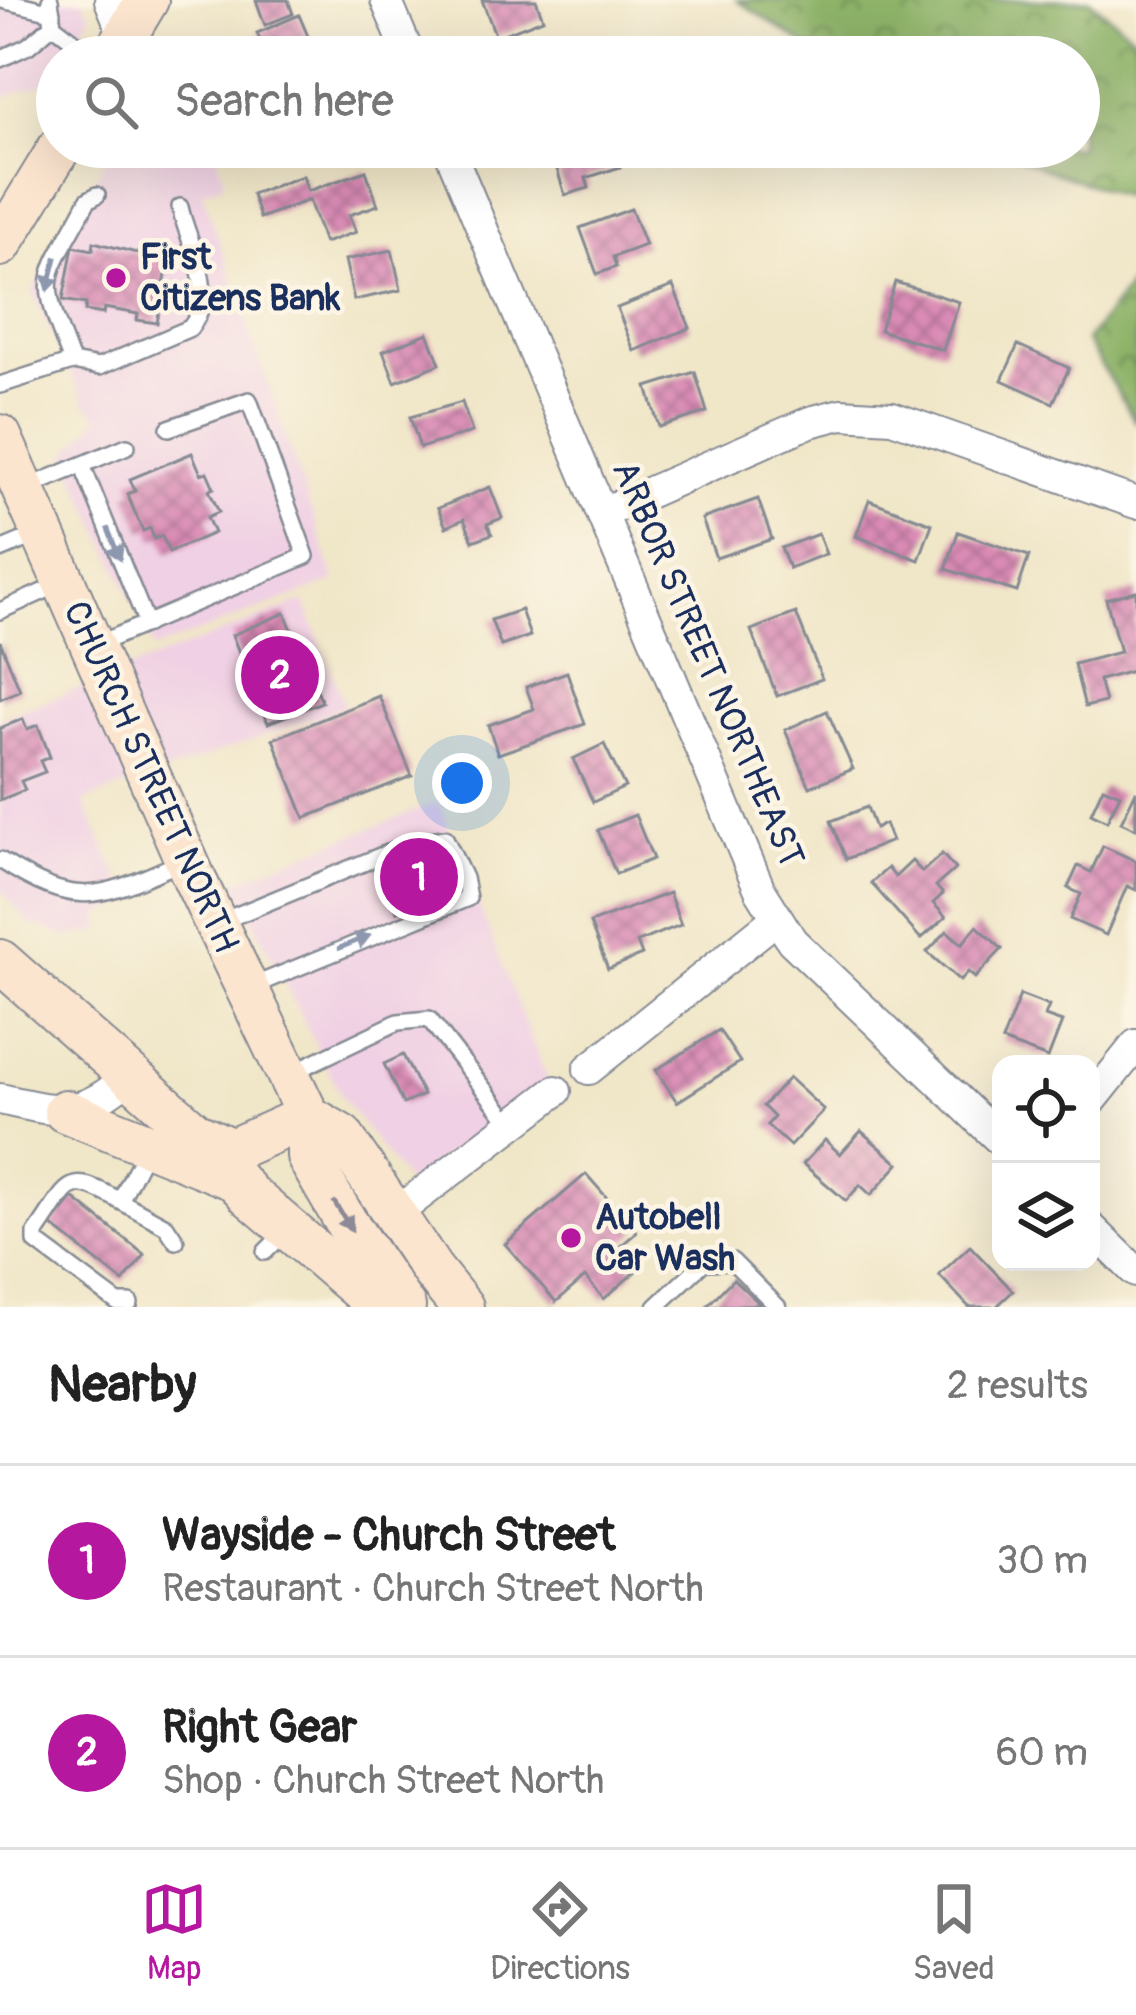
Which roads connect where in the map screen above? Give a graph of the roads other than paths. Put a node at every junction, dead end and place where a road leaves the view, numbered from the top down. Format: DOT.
graph roads {
  1 [pos="147,0"];
  2 [pos="386,0"];
  3 [pos="29,5"];
  4 [pos="106,36"];
  5 [pos="113,36"];
  6 [pos="401,36"];
  7 [pos="0,59"];
  8 [pos="37,168"];
  9 [pos="47,168"];
  10 [pos="457,168"];
  11 [pos="97,195"];
  12 [pos="0,197"];
  13 [pos="180,207"];
  14 [pos="0,245"];
  15 [pos="71,362"];
  16 [pos="0,385"];
  17 [pos="169,428"];
  18 [pos="127,446"];
  19 [pos="8,460"];
  20 [pos="82,465"];
  21 [pos="1136,503"];
  22 [pos="602,513"];
  23 [pos="41,533"];
  24 [pos="0,550"];
  25 [pos="63,583"];
  26 [pos="0,611"];
  27 [pos="147,624"];
  28 [pos="92,647"];
  29 [pos="0,860"];
  30 [pos="186,860"];
  31 [pos="776,920"];
  32 [pos="216,923"];
  33 [pos="0,961"];
  34 [pos="247,988"];
  35 [pos="1136,1045"];
  36 [pos="589,1069"];
  37 [pos="289,1074"];
  38 [pos="130,1076"];
  39 [pos="1100,1090"];
  40 [pos="556,1091"];
  41 [pos="0,1100"];
  42 [pos="65,1111"];
  43 [pos="308,1116"];
  44 [pos="511,1124"];
  45 [pos="992,1132"];
  46 [pos="195,1133"];
  47 [pos="148,1145"];
  48 [pos="236,1180"];
  49 [pos="120,1202"];
  50 [pos="396,1214"];
  51 [pos="1100,1237"];
  52 [pos="176,1241"];
  53 [pos="1136,1272"];
  54 [pos="361,1299"];
  55 [pos="130,1303"];
  56 [pos="404,1307"];
  57 [pos="462,1307"];
  58 [pos="656,1307"];
  59 [pos="778,1307"];
  1 -- 5 [label="main road"];
  2 -- 6 [label="street"];
  3 -- 4 [label="lane"];
  3 -- 7 [label="lane"];
  8 -- 12 [label="main road"];
  9 -- 14 [label="main road"];
  10 -- 22 [label="street, ARBOR STREET NORTHEAST"];
  11 -- 15 [label="lane, one-way"];
  13 -- 15 [label="lane"];
  15 -- 16 [label="lane"];
  17 -- 27 [label="lane"];
  18 -- 20 [label="lane"];
  19 -- 20 [label="lane"];
  19 -- 23 [label="main road, CHURCH STREET NORTH"];
  20 -- 27 [label="lane, one-way"];
  21 -- 22 [label="street"];
  22 -- 31 [label="street, ARBOR STREET NORTHEAST"];
  23 -- 24 [label="lane"];
  23 -- 25 [label="main road, CHURCH STREET NORTH"];
  25 -- 26 [label="lane"];
  25 -- 28 [label="main road, CHURCH STREET NORTH"];
  27 -- 28 [label="lane"];
  28 -- 30 [label="main road, CHURCH STREET NORTH"];
  29 -- 30 [label="lane"];
  30 -- 32 [label="main road, CHURCH STREET NORTH"];
  31 -- 36 [label="street"];
  31 -- 45 [label="street, ARBOR STREET NORTHEAST"];
  32 -- 34 [label="main road, CHURCH STREET NORTH"];
  34 -- 32 [label="lane, one-way"];
  33 -- 38 [label="main road"];
  34 -- 37 [label="main road, CHURCH STREET NORTH"];
  35 -- 39 [label="street"];
  37 -- 43 [label="main road, CHURCH STREET NORTH"];
  37 -- 44 [label="lane"];
  38 -- 42 [label="street"];
  38 -- 46 [label="main road"];
  40 -- 44 [label="street"];
  41 -- 42 [label="street"];
  42 -- 47 [label="main road"];
  43 -- 46 [label="main road"];
  43 -- 50 [label="main road, CHURCH STREET NORTH"];
  43 -- 56 [label="main road, CHURCH STREET NORTH, one-way"];
  44 -- 50 [label="street"];
  46 -- 48 [label="main road"];
  47 -- 48 [label="main road"];
  47 -- 49 [label="lane"];
  48 -- 54 [label="main road"];
  49 -- 52 [label="lane"];
  49 -- 55 [label="lane"];
  50 -- 57 [label="main road, CHURCH STREET NORTH"];
  51 -- 53 [label="street"];
  58 -- 59 [label="lane"];
}
